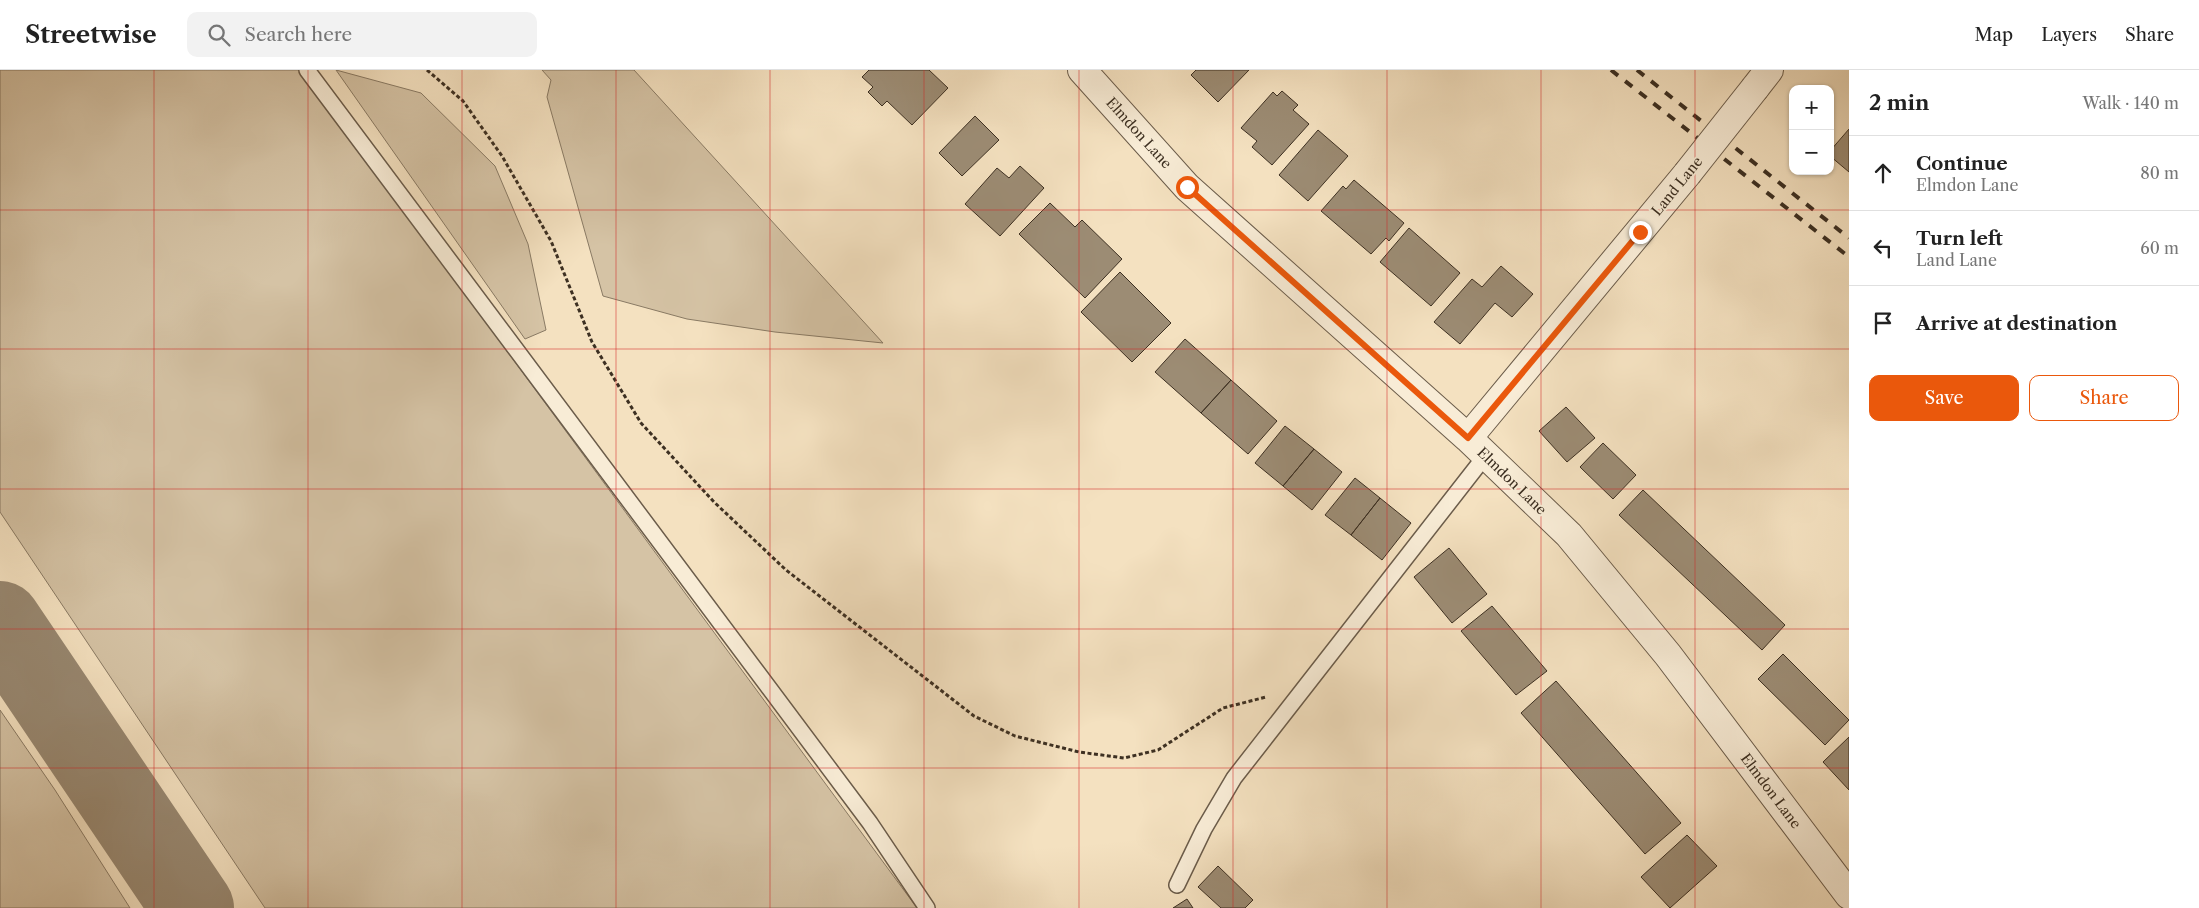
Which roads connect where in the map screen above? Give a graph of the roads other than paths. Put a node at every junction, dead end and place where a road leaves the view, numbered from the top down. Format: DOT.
graph roads {
  1 [pos="307,70"];
  2 [pos="1082,70"];
  3 [pos="1762,79"];
  4 [pos="1477,447"];
  5 [pos="1177,884"];
  6 [pos="1849,895"];
  7 [pos="927,908"];
  1 -- 7 [label="lane"];
  2 -- 4 [label="street, Elmdon Lane"];
  3 -- 4 [label="street, Land Lane, bridge"];
  4 -- 5 [label="lane"];
  4 -- 6 [label="street, Elmdon Lane"];
}
